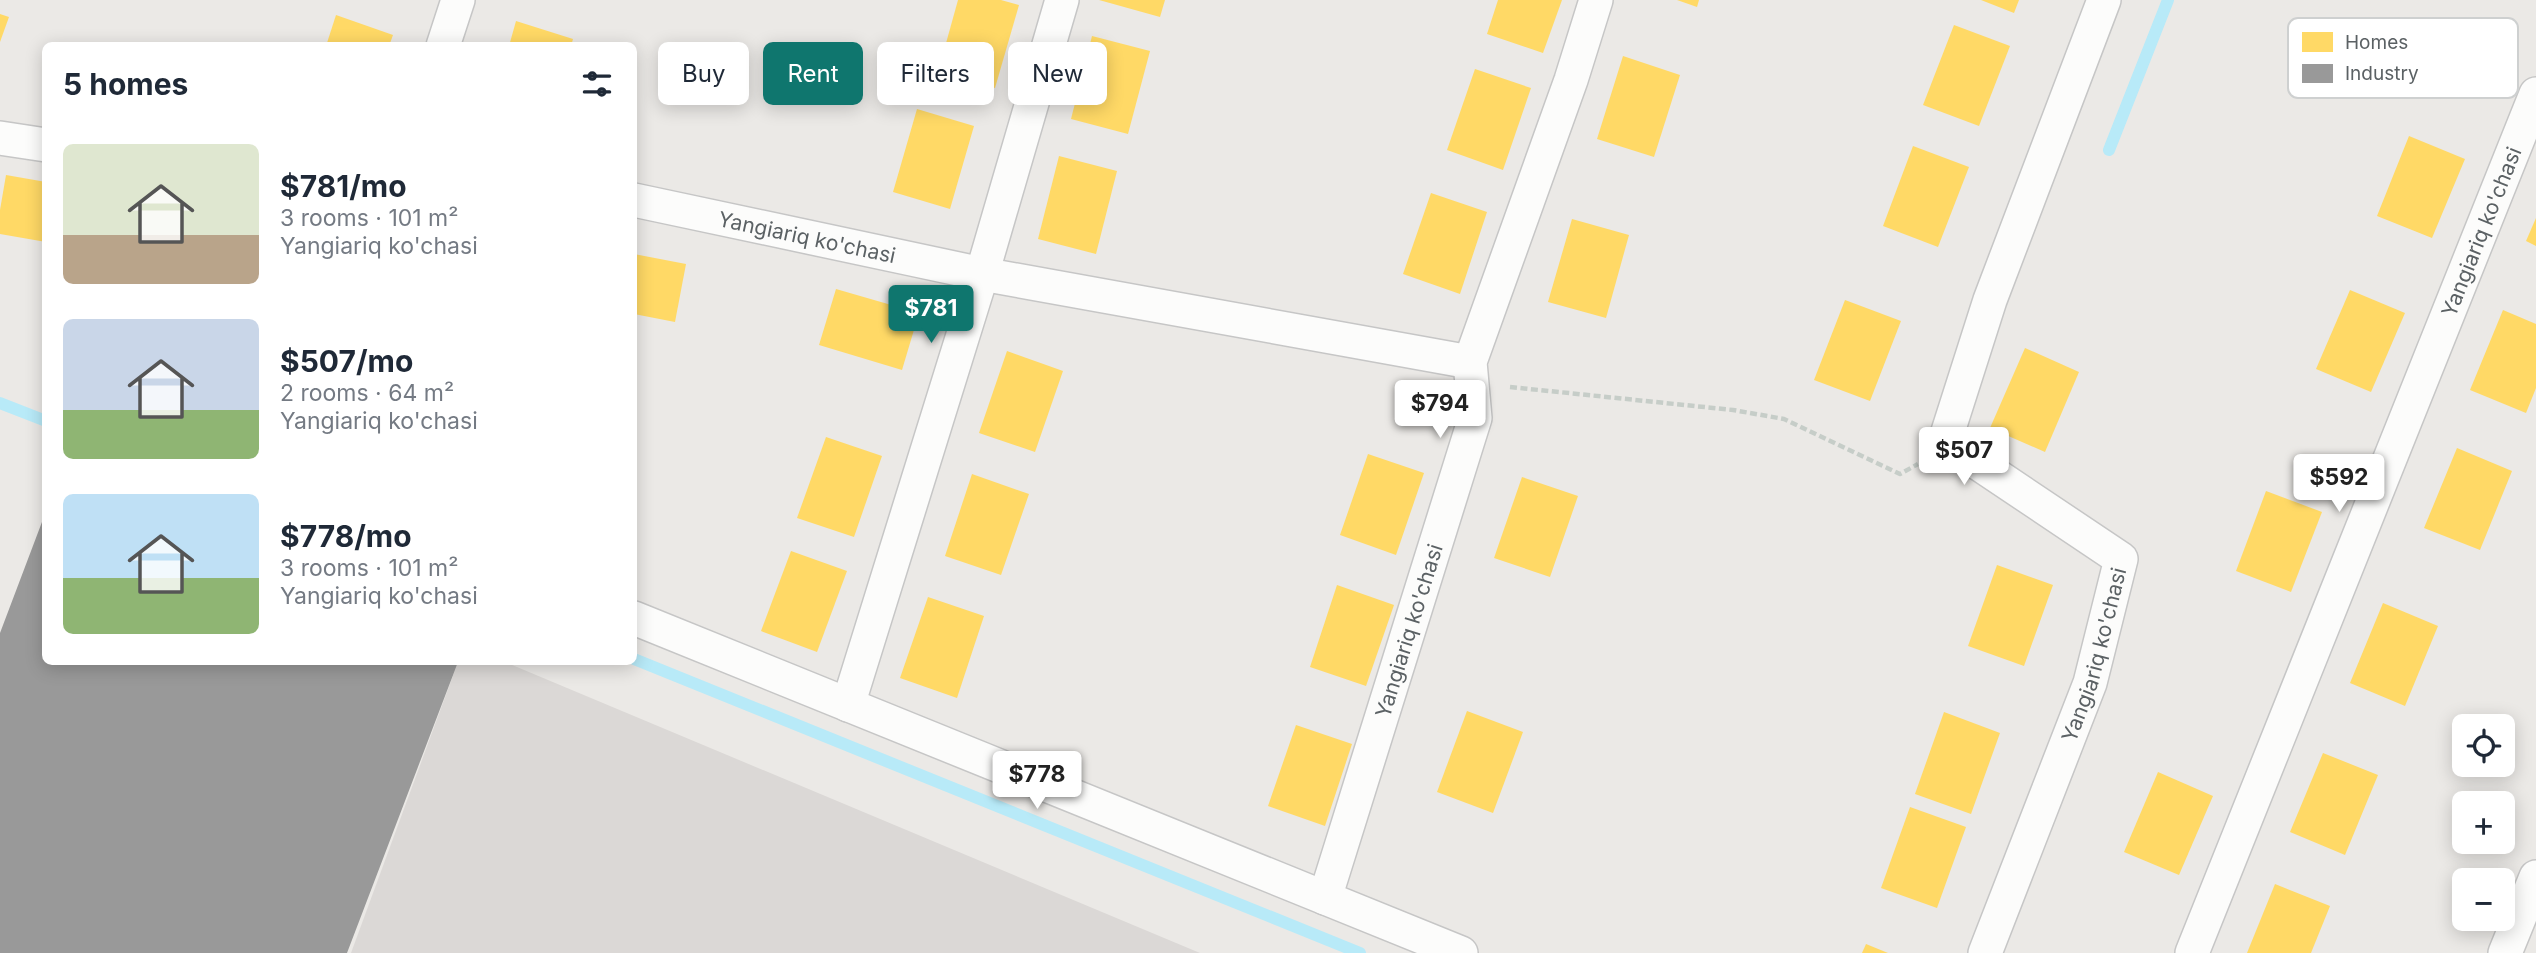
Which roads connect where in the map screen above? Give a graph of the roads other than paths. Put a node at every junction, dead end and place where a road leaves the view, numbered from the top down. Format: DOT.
graph roads {
  1 [pos="458,0"];
  2 [pos="1062,0"];
  3 [pos="1596,0"];
  4 [pos="2104,0"];
  5 [pos="444,42"];
  6 [pos="2536,94"];
  7 [pos="0,138"];
  8 [pos="42,144"];
  9 [pos="637,201"];
  10 [pos="982,274"];
  11 [pos="1471,372"];
  12 [pos="637,619"];
  13 [pos="848,705"];
  14 [pos="2536,877"];
  15 [pos="1325,898"];
  16 [pos="1461,953"];
  17 [pos="1985,953"];
  18 [pos="2192,953"];
  19 [pos="2505,953"];
  1 -- 5 [label="street"];
  2 -- 10 [label="street"];
  3 -- 11 [label="street, Yangiariq ko'chasi"];
  4 -- 17 [label="street, Yangiariq ko'chasi"];
  6 -- 18 [label="street, Yangiariq ko'chasi"];
  7 -- 8 [label="street"];
  9 -- 10 [label="street, Yangiariq ko'chasi"];
  10 -- 11 [label="street, Yangiariq ko'chasi"];
  10 -- 13 [label="street"];
  11 -- 15 [label="street, Yangiariq ko'chasi"];
  12 -- 13 [label="street"];
  13 -- 15 [label="street"];
  14 -- 19 [label="street"];
  15 -- 16 [label="street"];
}
